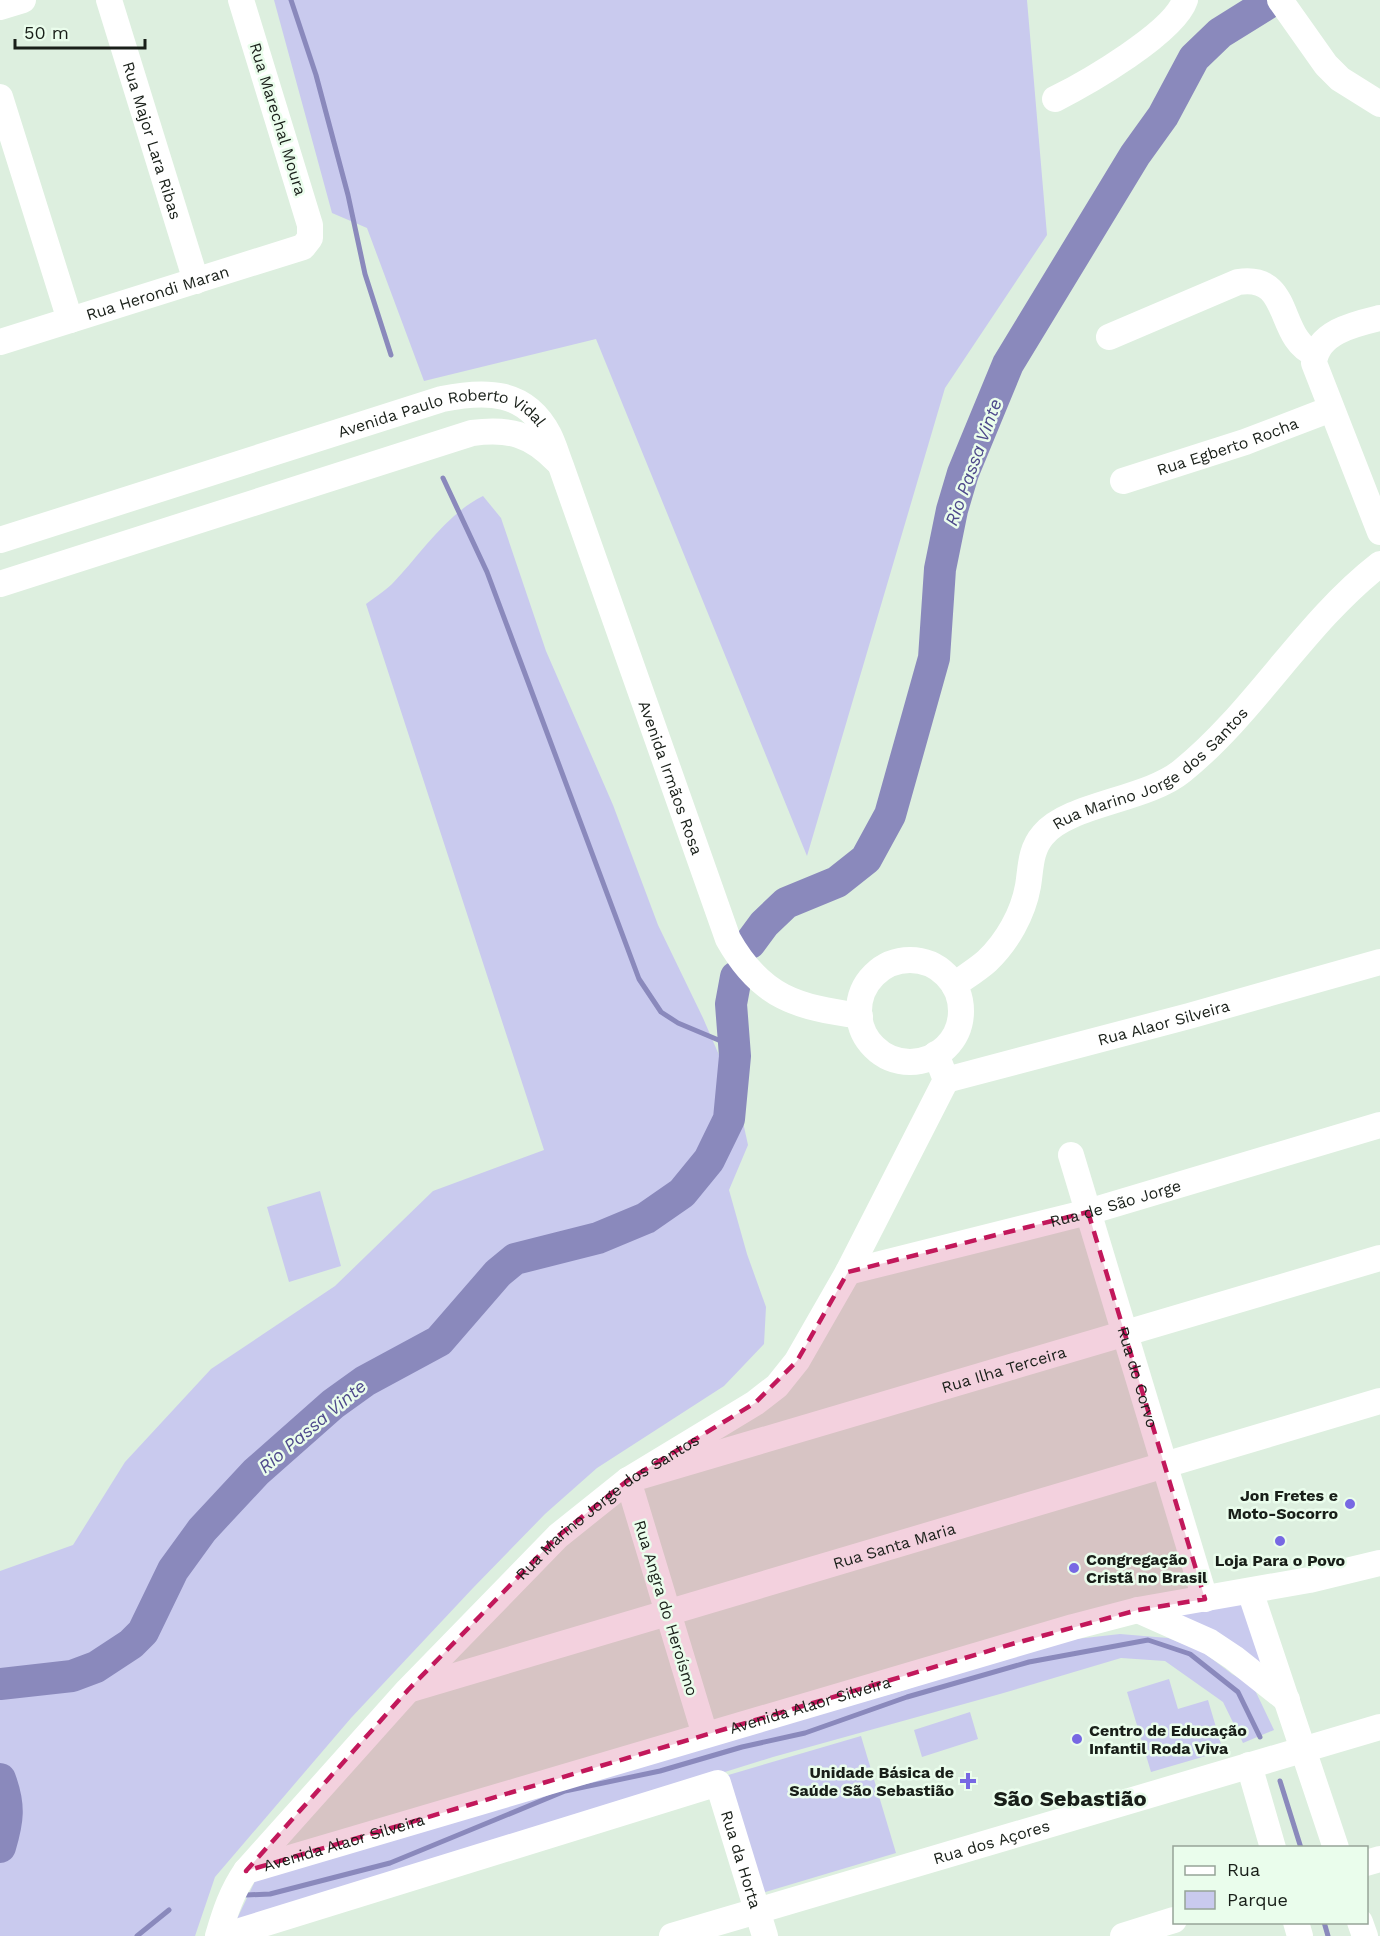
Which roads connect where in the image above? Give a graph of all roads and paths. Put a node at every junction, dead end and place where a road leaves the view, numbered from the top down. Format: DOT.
graph roads {
  1 [pos="23,0"];
  2 [pos="109,0"];
  3 [pos="241,0"];
  4 [pos="1185,0"];
  5 [pos="1283,3"];
  6 [pos="0,7"];
  7 [pos="0,97"];
  8 [pos="1054,99"];
  9 [pos="1380,104"];
  10 [pos="310,238"];
  11 [pos="196,281"];
  12 [pos="1380,318"];
  13 [pos="70,320"];
  14 [pos="1109,337"];
  15 [pos="0,342"];
  16 [pos="1315,354"];
  17 [pos="481,394"];
  18 [pos="1331,409"];
  19 [pos="381,419"];
  20 [pos="440,443"];
  21 [pos="561,466"];
  22 [pos="1123,481"];
  23 [pos="320,482"];
  24 [pos="1380,532"];
  25 [pos="0,540"];
  26 [pos="1380,564"];
  27 [pos="0,584"];
  28 [pos="1380,962"];
  29 [pos="954,985"];
  30 [pos="860,1016"];
  31 [pos="936,1054"];
  32 [pos="946,1080"];
  33 [pos="1380,1125"];
  34 [pos="1071,1155"];
  35 [pos="1088,1212"];
  36 [pos="1380,1258"];
  37 [pos="848,1272"];
  38 [pos="1125,1334"];
  39 [pos="1380,1401"];
  40 [pos="1164,1465"];
  41 [pos="628,1480"];
  42 [pos="1380,1563"];
  43 [pos="1250,1591"];
  44 [pos="1205,1599"];
  45 [pos="1138,1610"];
  46 [pos="668,1612"];
  47 [pos="408,1690"];
  48 [pos="1287,1700"];
  49 [pos="1380,1727"];
  50 [pos="705,1735"];
  51 [pos="1304,1749"];
  52 [pos="1249,1766"];
  53 [pos="1272,1846"];
  54 [pos="1335,1846"];
  55 [pos="246,1871"];
  56 [pos="757,1911"];
  57 [pos="1173,1920"];
  58 [pos="219,1936"];
  59 [pos="224,1936"];
  60 [pos="672,1936"];
  61 [pos="765,1936"];
  62 [pos="1123,1936"];
  1 -- 6 [label="street"];
  2 -- 11 [label="street, Rua Major Lara Ribas"];
  3 -- 10 [label="street, Rua Marechal Moura"];
  4 -- 8 [label="street"];
  5 -- 9 [label="street"];
  7 -- 13 [label="street"];
  10 -- 11 [label="street, Rua Herondi Maran"];
  11 -- 13 [label="street, Rua Herondi Maran"];
  12 -- 16 [label="street"];
  13 -- 15 [label="street, Rua Herondi Maran"];
  14 -- 16 [label="street"];
  16 -- 18 [label="street"];
  17 -- 19 [label="street, Avenida Paulo Roberto Vidal"];
  17 -- 20 [label="street"];
  17 -- 21 [label="street, Avenida Paulo Roberto Vidal"];
  18 -- 22 [label="street, Rua Egberto Rocha"];
  18 -- 24 [label="street"];
  19 -- 23 [label="street"];
  19 -- 25 [label="street, Avenida Paulo Roberto Vidal"];
  20 -- 21 [label="street, Avenida Paulo Roberto Vidal"];
  20 -- 23 [label="street, Avenida Paulo Roberto Vidal"];
  21 -- 30 [label="street, Avenida Irmãos Rosa"];
  23 -- 27 [label="street, Avenida Paulo Roberto Vidal"];
  26 -- 29 [label="street, Rua Marino Jorge dos Santos"];
  28 -- 32 [label="street, Rua Alaor Silveira"];
  29 -- 30 [label="street"];
  29 -- 31 [label="street"];
  30 -- 31 [label="street"];
  31 -- 32 [label="street"];
  32 -- 37 [label="street, Rua Marino Jorge dos Santos"];
  33 -- 35 [label="street, Rua de São Jorge"];
  34 -- 35 [label="street, Rua do Corvo"];
  35 -- 37 [label="street, Rua de São Jorge"];
  35 -- 38 [label="street, Rua do Corvo"];
  36 -- 38 [label="street, Rua Ilha Terceira"];
  37 -- 41 [label="street, Rua Marino Jorge dos Santos"];
  38 -- 40 [label="street, Rua do Corvo"];
  38 -- 41 [label="street, Rua Ilha Terceira"];
  39 -- 40 [label="street, Rua Santa Maria"];
  40 -- 44 [label="street, Rua do Corvo"];
  40 -- 46 [label="street, Rua Santa Maria"];
  41 -- 46 [label="street, Rua Angra do Heroísmo"];
  41 -- 47 [label="street, Rua Marino Jorge dos Santos"];
  42 -- 43 [label="street, Avenida Alaor Silveira"];
  43 -- 44 [label="street, Avenida Alaor Silveira"];
  43 -- 48 [label="street"];
  44 -- 45 [label="street, Avenida Alaor Silveira"];
  45 -- 48 [label="street"];
  45 -- 50 [label="street, Avenida Alaor Silveira"];
  46 -- 47 [label="street, Rua Santa Maria"];
  46 -- 50 [label="street, Rua Angra do Heroísmo"];
  47 -- 55 [label="street, Rua Marino Jorge dos Santos"];
  48 -- 51 [label="street"];
  49 -- 51 [label="street, Rua dos Açores"];
  50 -- 55 [label="street, Avenida Alaor Silveira"];
  51 -- 52 [label="street, Rua dos Açores"];
  51 -- 54 [label="street"];
  52 -- 53 [label="street"];
  52 -- 56 [label="street, Rua dos Açores"];
  55 -- 58 [label="street, Rua Marino Jorge dos Santos"];
  56 -- 59 [label="street, Rua da Horta"];
  56 -- 60 [label="street, Rua dos Açores"];
  56 -- 61 [label="street, Rua da Horta"];
  57 -- 62 [label="street"];
}
